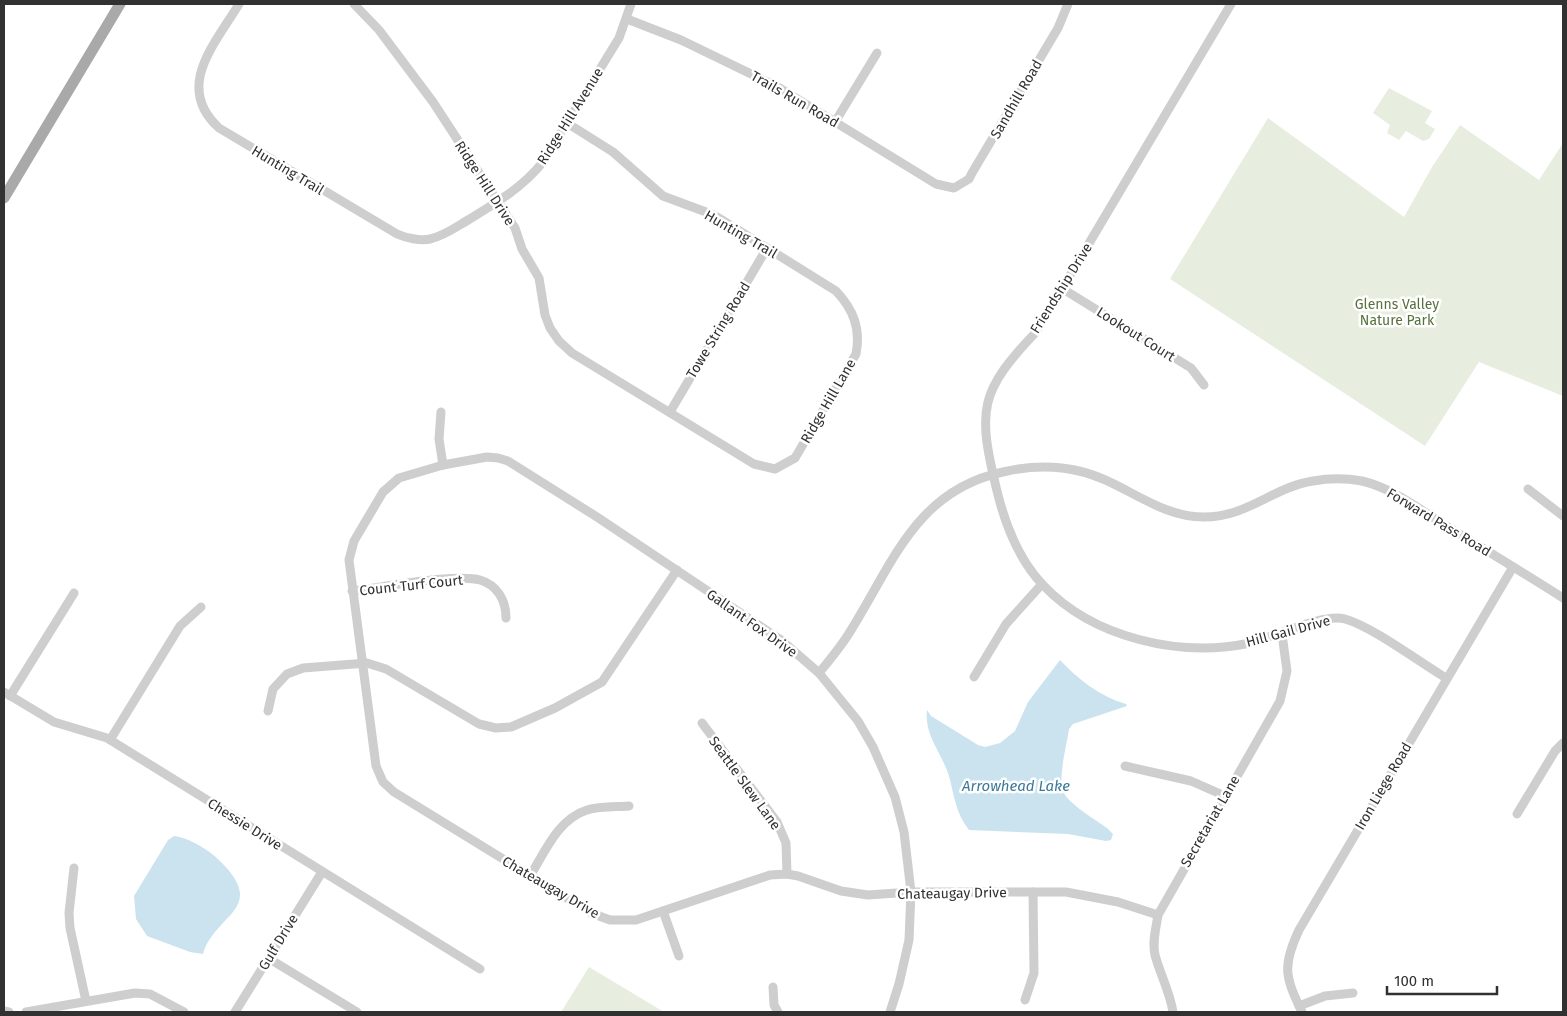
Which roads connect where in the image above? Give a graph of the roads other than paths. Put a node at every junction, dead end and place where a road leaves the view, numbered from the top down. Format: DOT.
graph roads {
  1 [pos="120,4"];
  2 [pos="239,4"];
  3 [pos="354,4"];
  4 [pos="631,4"];
  5 [pos="1068,4"];
  6 [pos="1231,4"];
  7 [pos="627,19"];
  8 [pos="877,53"];
  9 [pos="836,122"];
  10 [pos="568,123"];
  11 [pos="956,188"];
  12 [pos="4,198"];
  13 [pos="498,202"];
  14 [pos="403,237"];
  15 [pos="767,248"];
  16 [pos="1063,289"];
  17 [pos="856,322"];
  18 [pos="1204,385"];
  19 [pos="441,412"];
  20 [pos="670,412"];
  21 [pos="443,465"];
  22 [pos="777,468"];
  23 [pos="993,474"];
  24 [pos="1528,489"];
  25 [pos="1563,516"];
  26 [pos="1513,567"];
  27 [pos="677,570"];
  28 [pos="1042,584"];
  29 [pos="352,591"];
  30 [pos="74,593"];
  31 [pos="1563,598"];
  32 [pos="201,607"];
  33 [pos="506,618"];
  34 [pos="1282,634"];
  35 [pos="362,663"];
  36 [pos="819,673"];
  37 [pos="974,677"];
  38 [pos="1446,678"];
  39 [pos="7,694"];
  40 [pos="268,712"];
  41 [pos="702,723"];
  42 [pos="110,740"];
  43 [pos="1563,743"];
  44 [pos="1125,766"];
  45 [pos="1225,796"];
  46 [pos="629,806"];
  47 [pos="1517,814"];
  48 [pos="74,868"];
  49 [pos="322,872"];
  50 [pos="787,874"];
  51 [pos="530,876"];
  52 [pos="911,892"];
  53 [pos="1033,892"];
  54 [pos="663,911"];
  55 [pos="1158,915"];
  56 [pos="679,956"];
  57 [pos="268,958"];
  58 [pos="480,969"];
  59 [pos="773,987"];
  60 [pos="1353,993"];
  61 [pos="1025,1000"];
  62 [pos="86,1001"];
  63 [pos="1300,1009"];
  64 [pos="4,1011"];
  65 [pos="9,1012"];
  66 [pos="26,1012"];
  67 [pos="36,1012"];
  68 [pos="184,1012"];
  69 [pos="235,1012"];
  70 [pos="357,1012"];
  71 [pos="778,1012"];
  72 [pos="890,1012"];
  73 [pos="1173,1012"];
  1 -- 12 [label="main road"];
  2 -- 14 [label="street, Hunting Trail"];
  3 -- 13 [label="street, Ridge Hill Drive"];
  4 -- 7 [label="street, Ridge Hill Avenue"];
  5 -- 11 [label="street, Sandhill Road"];
  6 -- 16 [label="street, Friendship Drive"];
  7 -- 9 [label="street, Trails Run Road"];
  7 -- 10 [label="street, Ridge Hill Avenue"];
  8 -- 9 [label="street"];
  9 -- 11 [label="street, Trails Run Road"];
  10 -- 13 [label="street, Ridge Hill Avenue"];
  10 -- 15 [label="street, Hunting Trail"];
  13 -- 14 [label="street, Ridge Hill Avenue"];
  13 -- 20 [label="street, Ridge Hill Drive"];
  15 -- 17 [label="street, Hunting Trail"];
  15 -- 20 [label="street, Towe String Road"];
  16 -- 18 [label="street, Lookout Court"];
  16 -- 23 [label="street, Friendship Drive"];
  17 -- 22 [label="street, Ridge Hill Lane"];
  19 -- 21 [label="street"];
  20 -- 22 [label="street, Ridge Hill Drive"];
  21 -- 27 [label="street, Gallant Fox Drive"];
  21 -- 29 [label="street, Chateaugay Drive"];
  23 -- 26 [label="street, Forward Pass Road"];
  23 -- 28 [label="street, Hill Gail Drive"];
  23 -- 36 [label="street"];
  24 -- 25 [label="street"];
  26 -- 31 [label="street, Forward Pass Road"];
  26 -- 38 [label="street, Iron Liege Road"];
  27 -- 35 [label="street"];
  27 -- 36 [label="street, Gallant Fox Drive"];
  28 -- 34 [label="street, Hill Gail Drive"];
  28 -- 37 [label="street"];
  29 -- 33 [label="street, Count Turf Court"];
  29 -- 35 [label="street, Chateaugay Drive"];
  30 -- 39 [label="street"];
  32 -- 42 [label="street"];
  34 -- 38 [label="street, Hill Gail Drive"];
  34 -- 45 [label="street, Secretariat Lane"];
  35 -- 40 [label="street"];
  35 -- 51 [label="street, Chateaugay Drive"];
  36 -- 52 [label="street, Gallant Fox Drive"];
  38 -- 63 [label="street, Iron Liege Road"];
  39 -- 42 [label="street, Chessie Drive"];
  41 -- 50 [label="street, Seattle Slew Lane"];
  42 -- 49 [label="street, Chessie Drive"];
  43 -- 47 [label="street"];
  44 -- 45 [label="street"];
  45 -- 55 [label="street, Secretariat Lane"];
  46 -- 51 [label="street"];
  48 -- 62 [label="street"];
  49 -- 57 [label="street, Gulf Drive"];
  49 -- 58 [label="street, Chessie Drive"];
  50 -- 52 [label="street, Chateaugay Drive"];
  50 -- 54 [label="street, Chateaugay Drive"];
  51 -- 54 [label="street, Chateaugay Drive"];
  52 -- 53 [label="street, Chateaugay Drive"];
  52 -- 72 [label="street, Gallant Fox Drive"];
  53 -- 55 [label="street, Chateaugay Drive"];
  53 -- 61 [label="street"];
  54 -- 56 [label="street"];
  55 -- 73 [label="street, Secretariat Lane"];
  57 -- 69 [label="street, Gulf Drive"];
  57 -- 70 [label="street"];
  59 -- 71 [label="street"];
  60 -- 63 [label="street"];
  62 -- 67 [label="street"];
  62 -- 68 [label="street"];
  64 -- 65 [label="street"];
  66 -- 67 [label="street"];
}
